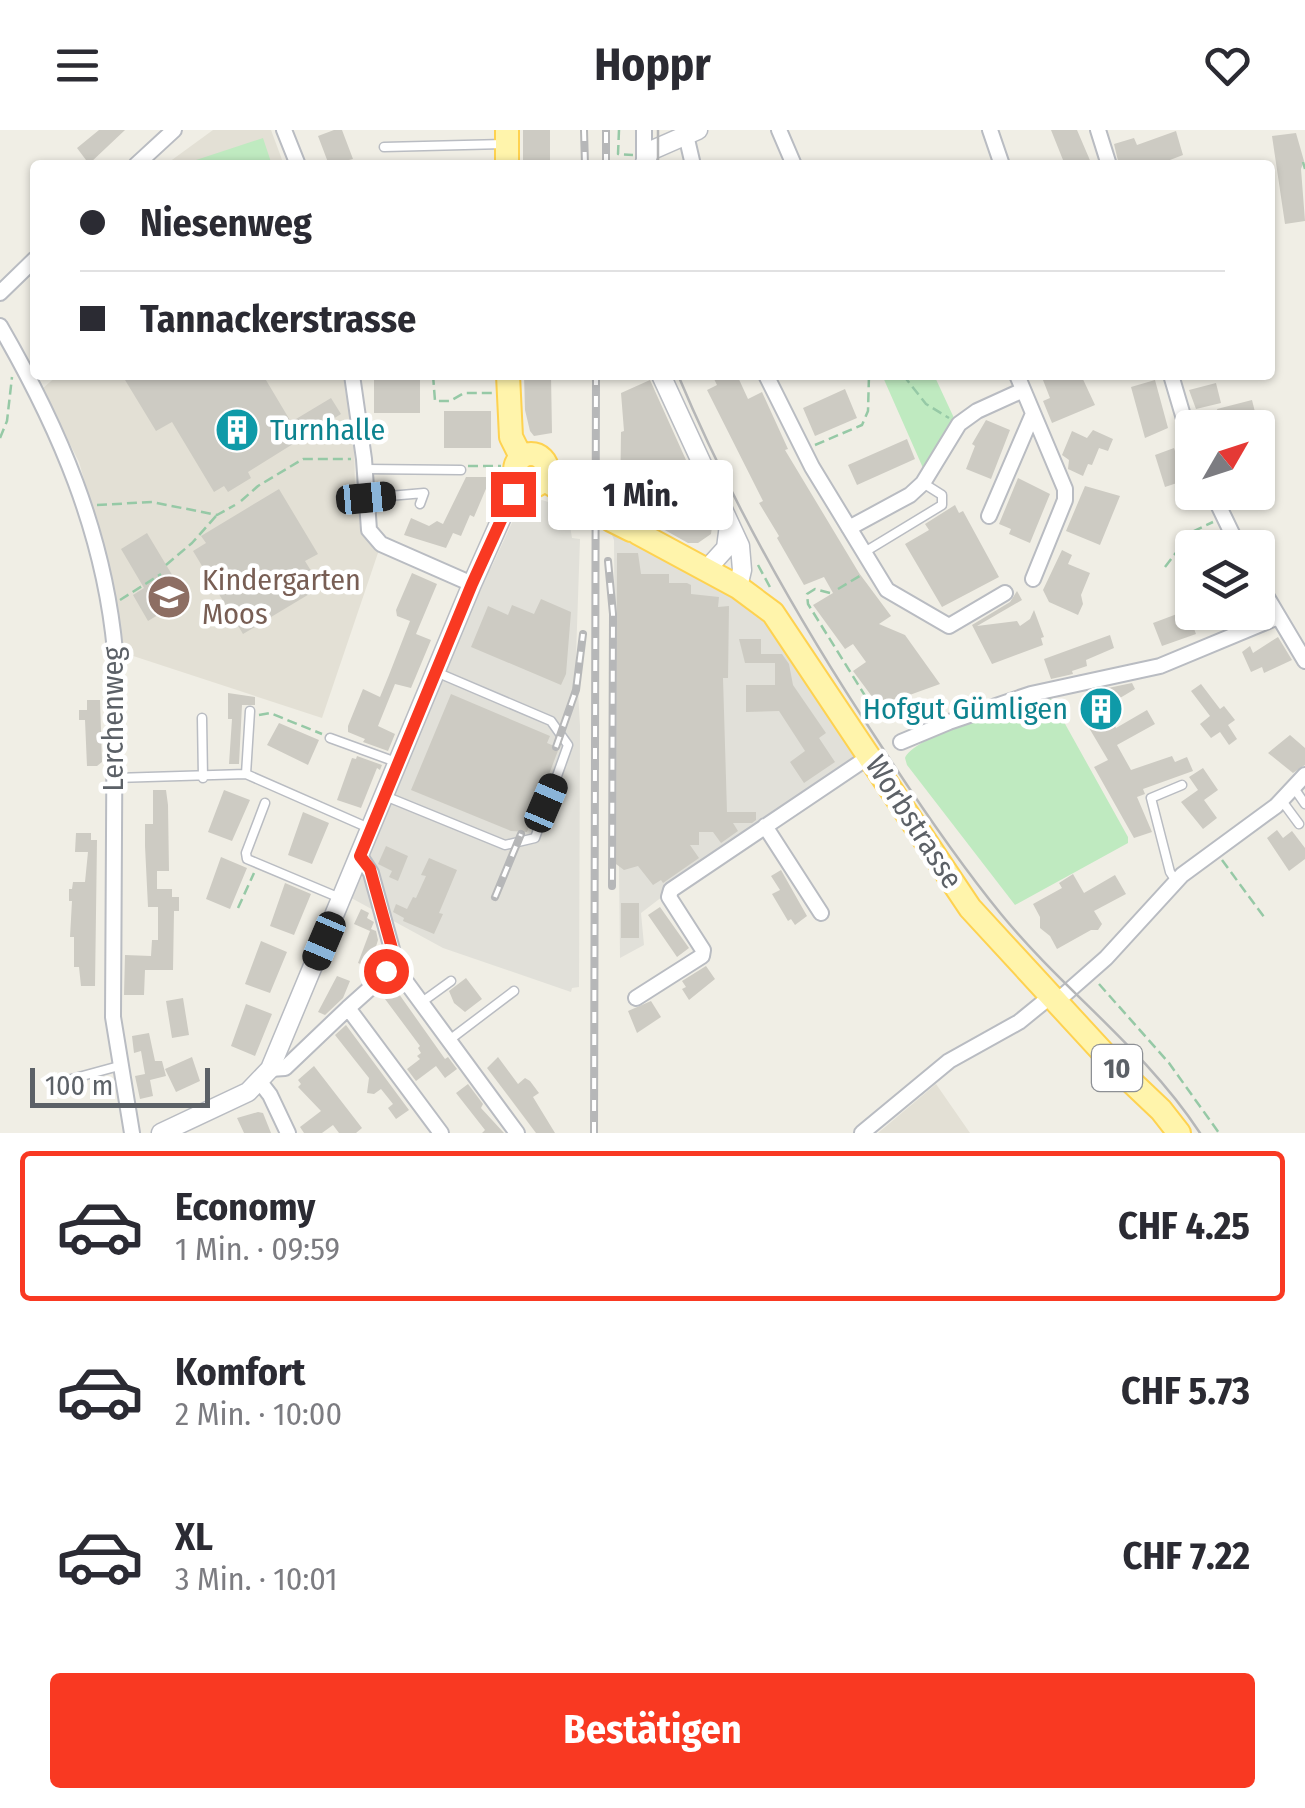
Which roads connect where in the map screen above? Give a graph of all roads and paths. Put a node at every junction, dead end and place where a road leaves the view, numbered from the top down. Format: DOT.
graph roads {
  1 [pos="174,130"];
  2 [pos="284,130"];
  3 [pos="618,130"];
  4 [pos="644,130"];
  5 [pos="778,130"];
  6 [pos="990,130"];
  7 [pos="1098,130"];
  8 [pos="692,132"];
  9 [pos="384,146"];
  10 [pos="507,146"];
  11 [pos="141,160"];
  12 [pos="296,160"];
  13 [pos="642,160"];
  14 [pos="644,160"];
  15 [pos="645,160"];
  16 [pos="692,160"];
  17 [pos="792,160"];
  18 [pos="1000,160"];
  19 [pos="1107,160"];
  20 [pos="1304,162"];
  21 [pos="1305,168"];
  22 [pos="30,264"];
  23 [pos="0,293"];
  24 [pos="0,326"];
  25 [pos="14,350"];
  26 [pos="353,380"];
  27 [pos="433,380"];
  28 [pos="662,380"];
  29 [pos="768,380"];
  30 [pos="869,380"];
  31 [pos="906,380"];
  32 [pos="1019,380"];
  33 [pos="1172,380"];
  34 [pos="508,384"];
  35 [pos="1022,391"];
  36 [pos="1181,410"];
  37 [pos="1032,416"];
  38 [pos="844,423"];
  39 [pos="959,424"];
  40 [pos="848,432"];
  41 [pos="0,438"];
  42 [pos="803,450"];
  43 [pos="511,462"];
  44 [pos="365,464"];
  45 [pos="461,470"];
  46 [pos="533,481"];
  47 [pos="923,483"];
  48 [pos="366,498"];
  49 [pos="241,501"];
  50 [pos="420,504"];
  51 [pos="582,504"];
  52 [pos="86,505"];
  53 [pos="236,505"];
  54 [pos="1221,510"];
  55 [pos="217,515"];
  56 [pos="990,516"];
  57 [pos="1224,517"];
  58 [pos="729,524"];
  59 [pos="627,528"];
  60 [pos="848,528"];
  61 [pos="1230,530"];
  62 [pos="863,553"];
  63 [pos="166,565"];
  64 [pos="1165,567"];
  65 [pos="707,569"];
  66 [pos="873,569"];
  67 [pos="161,574"];
  68 [pos="1034,578"];
  69 [pos="472,584"];
  70 [pos="738,587"];
  71 [pos="838,589"];
  72 [pos="830,593"];
  73 [pos="1005,594"];
  74 [pos="110,606"];
  75 [pos="1275,612"];
  76 [pos="1278,617"];
  77 [pos="1300,642"];
  78 [pos="1305,660"];
  79 [pos="436,672"];
  80 [pos="250,711"];
  81 [pos="878,715"];
  82 [pos="202,718"];
  83 [pos="861,722"];
  84 [pos="250,729"];
  85 [pos="921,733"];
  86 [pos="330,738"];
  87 [pos="902,742"];
  88 [pos="870,756"];
  89 [pos="399,763"];
  90 [pos="246,774"];
  91 [pos="1305,775"];
  92 [pos="114,778"];
  93 [pos="203,778"];
  94 [pos="1182,786"];
  95 [pos="1294,788"];
  96 [pos="385,796"];
  97 [pos="1282,801"];
  98 [pos="265,803"];
  99 [pos="1305,804"];
  100 [pos="1299,824"];
  101 [pos="362,825"];
  102 [pos="765,826"];
  103 [pos="1216,850"];
  104 [pos="360,856"];
  105 [pos="258,863"];
  106 [pos="1176,881"];
  107 [pos="342,899"];
  108 [pos="238,908"];
  109 [pos="821,913"];
  110 [pos="1264,917"];
  111 [pos="396,965"];
  112 [pos="1089,972"];
  113 [pos="451,982"];
  114 [pos="514,990"];
  115 [pos="636,998"];
  116 [pos="1054,999"];
  117 [pos="421,1004"];
  118 [pos="348,1008"];
  119 [pos="448,1041"];
  120 [pos="119,1066"];
  121 [pos="58,1070"];
  122 [pos="265,1075"];
  123 [pos="64,1081"];
  124 [pos="62,1093"];
  125 [pos="132,1133"];
  126 [pos="162,1133"];
  127 [pos="288,1133"];
  128 [pos="441,1133"];
  129 [pos="517,1133"];
  130 [pos="862,1133"];
  131 [pos="1179,1133"];
  132 [pos="1218,1133"];
  1 -- 11 [label="street"];
  2 -- 12 [label="street"];
  3 -- 13 [label="path"];
  4 -- 14 [label="street"];
  5 -- 17 [label="street"];
  6 -- 18 [label="street"];
  7 -- 19 [label="street"];
  8 -- 15 [label="street"];
  8 -- 16 [label="street"];
  9 -- 10 [label="lane"];
  20 -- 21 [label="path"];
  22 -- 23 [label="street"];
  24 -- 25 [label="street, Lerchenweg"];
  25 -- 41 [label="path"];
  25 -- 52 [label="street, Lerchenweg"];
  26 -- 44 [label="street"];
  27 -- 34 [label="path"];
  28 -- 58 [label="street"];
  29 -- 42 [label="street"];
  30 -- 40 [label="path"];
  31 -- 39 [label="path"];
  32 -- 35 [label="street"];
  33 -- 36 [label="street"];
  34 -- 43 [label="main road"];
  35 -- 37 [label="street"];
  35 -- 39 [label="street"];
  37 -- 56 [label="street"];
  37 -- 68 [label="street"];
  38 -- 40 [label="path"];
  39 -- 47 [label="street"];
  40 -- 42 [label="path"];
  42 -- 60 [label="street"];
  43 -- 45 [label="path"];
  43 -- 46 [label="main road"];
  44 -- 45 [label="lane"];
  44 -- 48 [label="street"];
  44 -- 49 [label="path"];
  46 -- 51 [label="main road"];
  46 -- 69 [label="street"];
  47 -- 60 [label="street"];
  47 -- 62 [label="lane"];
  48 -- 50 [label="lane"];
  48 -- 69 [label="street"];
  52 -- 55 [label="path"];
  52 -- 74 [label="street, Lerchenweg"];
  53 -- 55 [label="path"];
  54 -- 57 [label="street"];
  55 -- 63 [label="path"];
  57 -- 61 [label="street"];
  57 -- 64 [label="path"];
  58 -- 65 [label="street"];
  58 -- 70 [label="street"];
  59 -- 65 [label="main road, Worbstrasse / 10"];
  60 -- 62 [label="street"];
  62 -- 66 [label="street"];
  65 -- 70 [label="main road, Worbstrasse / 10"];
  66 -- 71 [label="path"];
  66 -- 73 [label="street"];
  67 -- 74 [label="path"];
  69 -- 79 [label="street"];
  70 -- 88 [label="main road, Worbstrasse / 10"];
  72 -- 81 [label="path"];
  74 -- 92 [label="street, Lerchenweg"];
  75 -- 76 [label="street"];
  76 -- 77 [label="street"];
  76 -- 85 [label="street"];
  77 -- 78 [label="street"];
  79 -- 89 [label="street"];
  79 -- 96 [label="lane"];
  80 -- 84 [label="lane"];
  81 -- 83 [label="path"];
  81 -- 85 [label="path"];
  82 -- 93 [label="lane"];
  84 -- 86 [label="path"];
  84 -- 90 [label="lane"];
  85 -- 87 [label="street"];
  86 -- 89 [label="lane"];
  88 -- 102 [label="street"];
  88 -- 116 [label="main road, Worbstrasse / 10"];
  89 -- 96 [label="street"];
  90 -- 93 [label="lane"];
  90 -- 101 [label="lane"];
  91 -- 95 [label="street"];
  92 -- 93 [label="lane"];
  92 -- 120 [label="street, Lerchenweg"];
  94 -- 106 [label="lane"];
  95 -- 97 [label="street"];
  95 -- 99 [label="lane"];
  96 -- 104 [label="street"];
  97 -- 100 [label="lane"];
  97 -- 103 [label="street"];
  98 -- 105 [label="lane"];
  102 -- 109 [label="street"];
  102 -- 115 [label="street"];
  103 -- 106 [label="street"];
  103 -- 110 [label="path"];
  104 -- 107 [label="street"];
  104 -- 111 [label="street"];
  105 -- 107 [label="lane"];
  105 -- 108 [label="path"];
  106 -- 112 [label="street"];
  107 -- 122 [label="street"];
  111 -- 117 [label="street"];
  111 -- 118 [label="street"];
  112 -- 116 [label="street"];
  112 -- 132 [label="path"];
  113 -- 117 [label="lane"];
  114 -- 119 [label="lane"];
  116 -- 130 [label="street"];
  116 -- 131 [label="main road, Worbstrasse / 10"];
  117 -- 119 [label="street"];
  118 -- 122 [label="street"];
  118 -- 128 [label="street"];
  119 -- 129 [label="street"];
  120 -- 123 [label="lane"];
  120 -- 125 [label="street, Lerchenweg"];
  121 -- 123 [label="lane"];
  122 -- 126 [label="street"];
  122 -- 127 [label="street"];
  123 -- 124 [label="lane"];
}
